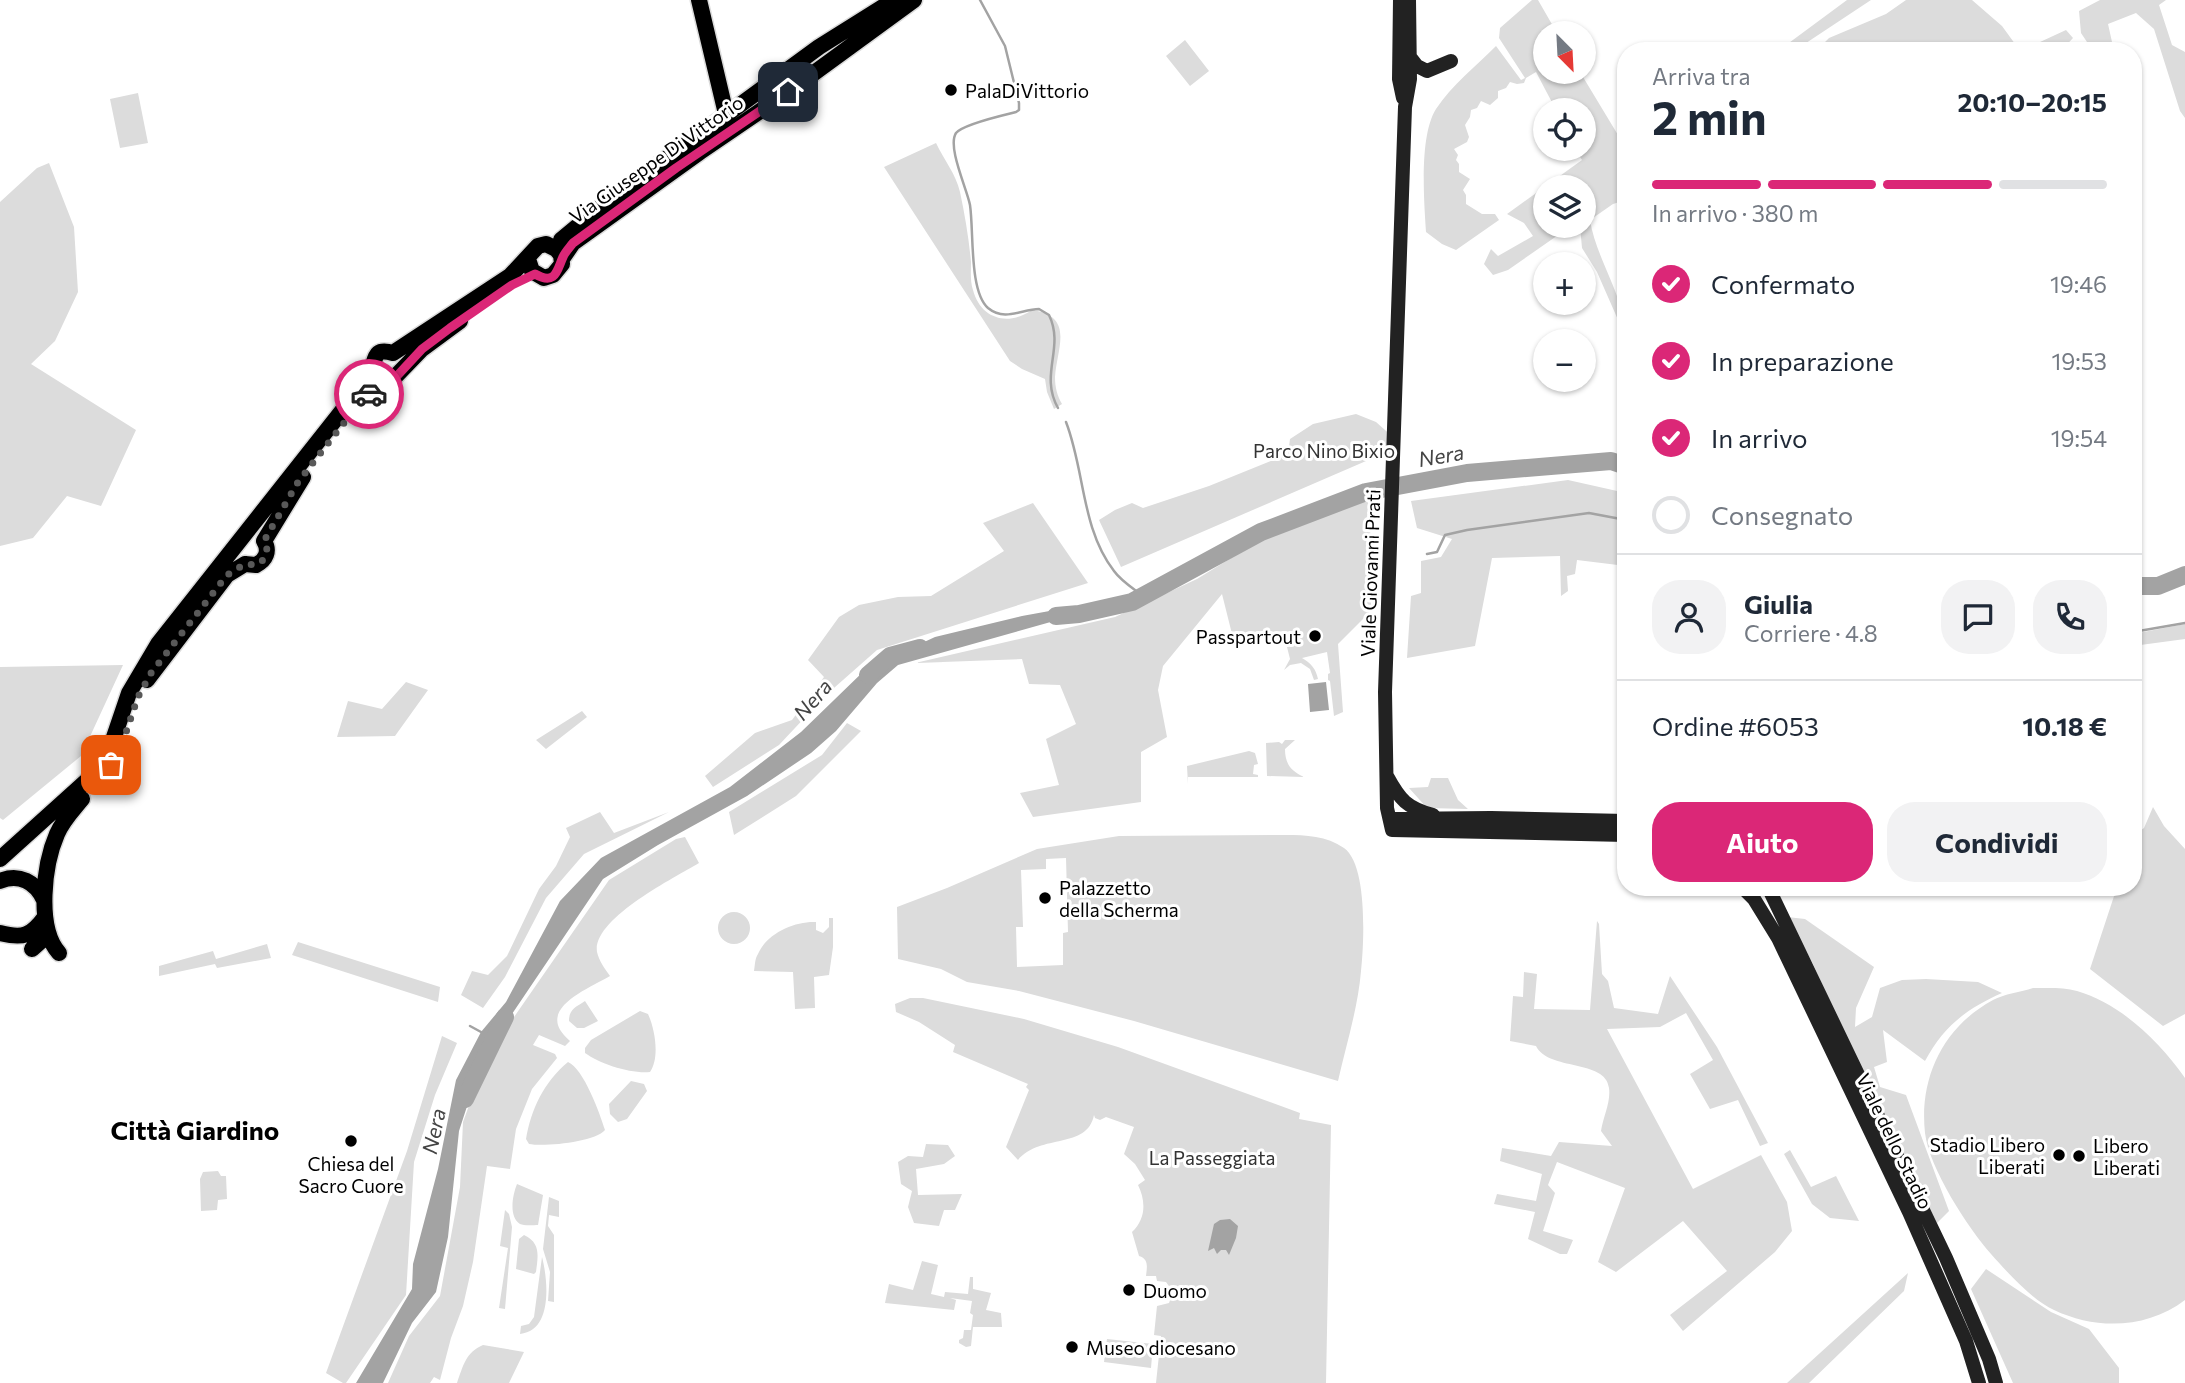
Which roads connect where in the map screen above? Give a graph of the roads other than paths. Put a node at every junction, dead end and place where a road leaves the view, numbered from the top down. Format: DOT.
graph roads {
  1 [pos="699,0"];
  2 [pos="894,0"];
  3 [pos="914,0"];
  4 [pos="1399,0"];
  5 [pos="1409,0"];
  6 [pos="1410,57"];
  7 [pos="1451,61"];
  8 [pos="1405,107"];
  9 [pos="726,114"];
  10 [pos="557,253"];
  11 [pos="531,267"];
  12 [pos="393,353"];
  13 [pos="372,371"];
  14 [pos="394,376"];
  15 [pos="240,540"];
  16 [pos="264,541"];
  17 [pos="245,564"];
  18 [pos="1386,774"];
  19 [pos="82,799"];
  20 [pos="1448,819"];
  21 [pos="1617,821"];
  22 [pos="1391,824"];
  23 [pos="1617,835"];
  24 [pos="0,859"];
  25 [pos="0,872"];
  26 [pos="0,881"];
  27 [pos="1751,896"];
  28 [pos="1772,896"];
  29 [pos="44,900"];
  30 [pos="42,926"];
  31 [pos="0,933"];
  32 [pos="59,953"];
  33 [pos="1979,1383"];
  34 [pos="1996,1383"];
  1 -- 9 [label="main road"];
  2 -- 9 [label="main road, Via Giuseppe Di Vittorio"];
  3 -- 10 [label="main road, Via Giuseppe Di Vittorio"];
  4 -- 8 [label="main road"];
  5 -- 6 [label="main road"];
  6 -- 7 [label="main road"];
  6 -- 8 [label="main road"];
  8 -- 18 [label="main road, Viale Giovanni Prati"];
  9 -- 10 [label="main road, Via Giuseppe Di Vittorio"];
  10 -- 11 [label="main road, Via Giuseppe Di Vittorio"];
  10 -- 11 [label="main road, Via Giuseppe Di Vittorio"];
  11 -- 12 [label="main road, Via Giuseppe Di Vittorio"];
  11 -- 14 [label="main road, Via Giuseppe Di Vittorio"];
  12 -- 13 [label="main road, Via Giuseppe Di Vittorio"];
  12 -- 14 [label="main road"];
  13 -- 14 [label="main road"];
  13 -- 15 [label="main road, Via Giuseppe Di Vittorio"];
  14 -- 16 [label="main road, Via Giuseppe Di Vittorio"];
  15 -- 16 [label="main road"];
  15 -- 17 [label="main road"];
  15 -- 24 [label="main road, Via Giuseppe Di Vittorio"];
  16 -- 17 [label="main road"];
  17 -- 19 [label="main road"];
  18 -- 20 [label="main road"];
  18 -- 22 [label="main road, Viale Giovanni Prati"];
  19 -- 25 [label="main road"];
  19 -- 29 [label="main road"];
  20 -- 21 [label="main road"];
  20 -- 22 [label="main road"];
  22 -- 23 [label="main road"];
  26 -- 29 [label="main road"];
  27 -- 33 [label="main road, Viale dello Stadio"];
  28 -- 34 [label="main road, Viale dello Stadio"];
  29 -- 30 [label="main road"];
  30 -- 31 [label="main road"];
  30 -- 32 [label="main road"];
}
